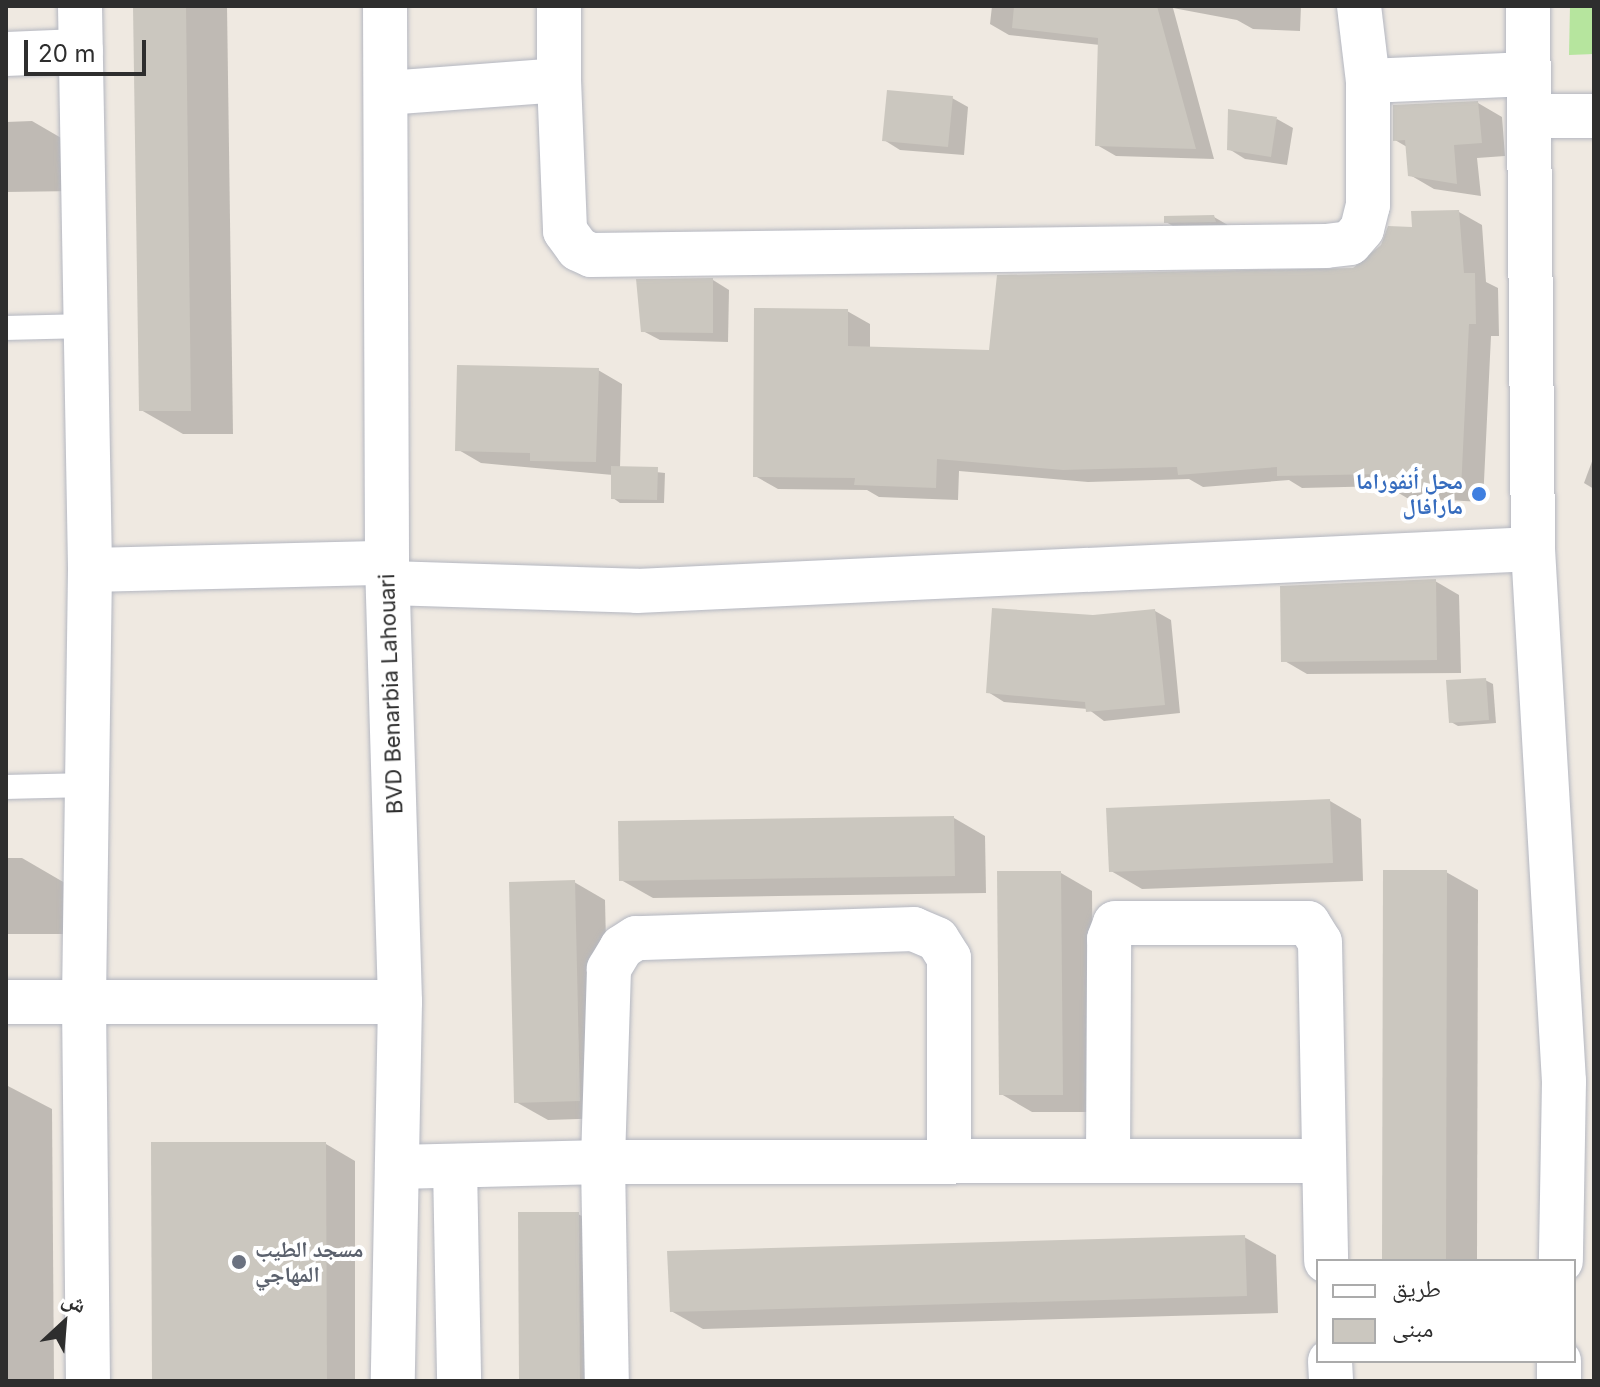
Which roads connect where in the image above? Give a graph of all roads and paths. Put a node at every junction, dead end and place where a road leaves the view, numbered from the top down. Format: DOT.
graph roads {
  1 [pos="80,6"];
  2 [pos="385,6"];
  3 [pos="559,6"];
  4 [pos="1359,6"];
  5 [pos="1528,6"];
  6 [pos="81,51"];
  7 [pos="6,54"];
  8 [pos="1529,74"];
  9 [pos="559,80"];
  10 [pos="1368,81"];
  11 [pos="387,93"];
  12 [pos="1530,116"];
  13 [pos="1594,116"];
  14 [pos="86,326"];
  15 [pos="6,328"];
  16 [pos="1533,549"];
  17 [pos="90,570"];
  18 [pos="388,573"];
  19 [pos="87,785"];
  20 [pos="6,787"];
  21 [pos="6,1002"];
  22 [pos="84,1002"];
  23 [pos="400,1002"];
  24 [pos="1108,1160"];
  25 [pos="949,1161"];
  26 [pos="1323,1161"];
  27 [pos="603,1162"];
  28 [pos="455,1166"];
  29 [pos="397,1167"];
  30 [pos="1326,1259"];
  31 [pos="1561,1259"];
  32 [pos="88,1381"];
  33 [pos="393,1381"];
  34 [pos="459,1381"];
  35 [pos="607,1381"];
  1 -- 6 [label="street"];
  2 -- 11 [label="street, BVD Benarbia Lahouari"];
  3 -- 9 [label="street"];
  4 -- 10 [label="street"];
  5 -- 8 [label="street"];
  6 -- 7 [label="street"];
  6 -- 14 [label="street"];
  8 -- 10 [label="street"];
  8 -- 12 [label="street"];
  9 -- 10 [label="street"];
  9 -- 11 [label="street"];
  11 -- 18 [label="street, BVD Benarbia Lahouari"];
  12 -- 13 [label="street"];
  12 -- 16 [label="street"];
  14 -- 15 [label="lane"];
  14 -- 17 [label="street"];
  16 -- 18 [label="street"];
  16 -- 31 [label="street"];
  17 -- 18 [label="street"];
  17 -- 19 [label="street"];
  18 -- 23 [label="street, BVD Benarbia Lahouari"];
  19 -- 20 [label="lane"];
  19 -- 22 [label="street"];
  21 -- 22 [label="street"];
  22 -- 23 [label="street"];
  22 -- 32 [label="street"];
  23 -- 29 [label="street, BVD Benarbia Lahouari"];
  24 -- 25 [label="street"];
  24 -- 26 [label="street"];
  24 -- 26 [label="street"];
  25 -- 27 [label="street"];
  25 -- 27 [label="street"];
  26 -- 30 [label="street"];
  27 -- 28 [label="street"];
  27 -- 35 [label="street"];
  28 -- 29 [label="street"];
  28 -- 34 [label="street"];
  29 -- 33 [label="street, BVD Benarbia Lahouari"];
}
